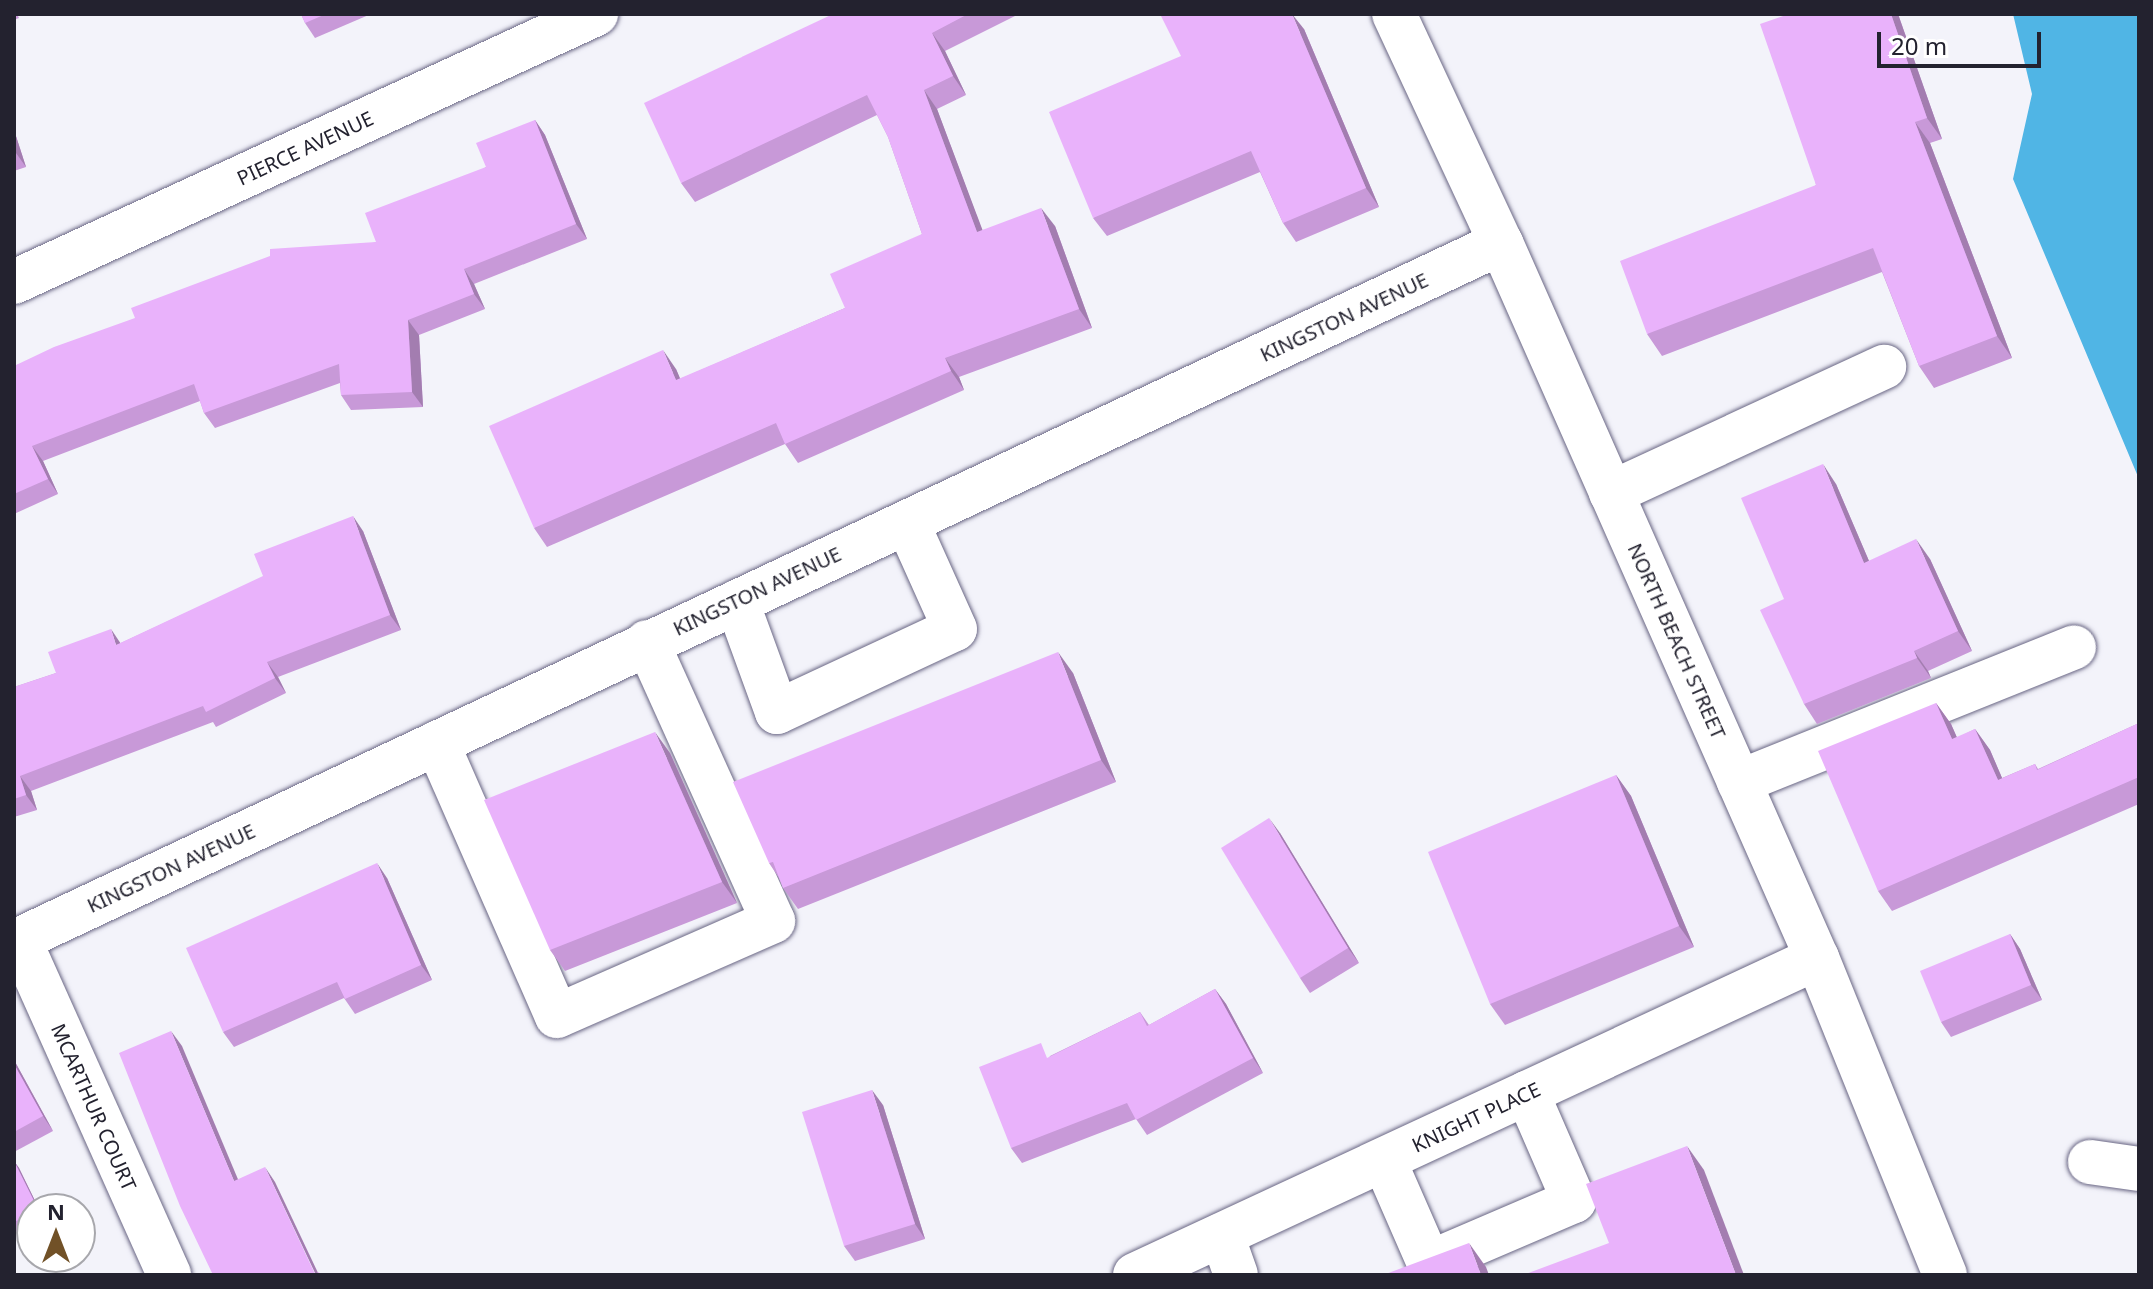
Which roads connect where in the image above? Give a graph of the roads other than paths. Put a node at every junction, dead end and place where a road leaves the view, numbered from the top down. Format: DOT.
graph roads {
  1 [pos="596,14"];
  2 [pos="1394,14"];
  3 [pos="1501,243"];
  4 [pos="14,282"];
  5 [pos="1884,367"];
  6 [pos="1611,493"];
  7 [pos="907,522"];
  8 [pos="737,602"];
  9 [pos="647,642"];
  10 [pos="2074,647"];
  11 [pos="437,743"];
  12 [pos="1739,782"];
  13 [pos="16,940"];
  14 [pos="1817,958"];
  15 [pos="1527,1093"];
  16 [pos="1384,1160"];
  17 [pos="2090,1162"];
  18 [pos="2139,1169"];
  19 [pos="1229,1255"];
  20 [pos="169,1275"];
  21 [pos="1135,1275"];
  22 [pos="1945,1275"];
  1 -- 4 [label="street, PIERCE AVENUE"];
  2 -- 3 [label="street, NORTH BEACH STREET"];
  3 -- 6 [label="street, NORTH BEACH STREET"];
  3 -- 7 [label="street, KINGSTON AVENUE"];
  5 -- 6 [label="street"];
  6 -- 12 [label="street, NORTH BEACH STREET"];
  7 -- 8 [label="street, KINGSTON AVENUE"];
  7 -- 8 [label="street"];
  8 -- 9 [label="street, KINGSTON AVENUE"];
  9 -- 11 [label="street, KINGSTON AVENUE"];
  9 -- 11 [label="street"];
  10 -- 12 [label="street"];
  11 -- 13 [label="street, KINGSTON AVENUE"];
  12 -- 14 [label="street, NORTH BEACH STREET"];
  13 -- 20 [label="street, MCARTHUR COURT"];
  14 -- 15 [label="street, KNIGHT PLACE"];
  14 -- 22 [label="street, NORTH BEACH STREET"];
  15 -- 16 [label="street, KNIGHT PLACE"];
  15 -- 16 [label="street"];
  16 -- 19 [label="street, KNIGHT PLACE"];
  17 -- 18 [label="street"];
  19 -- 21 [label="street, KNIGHT PLACE"];
}
